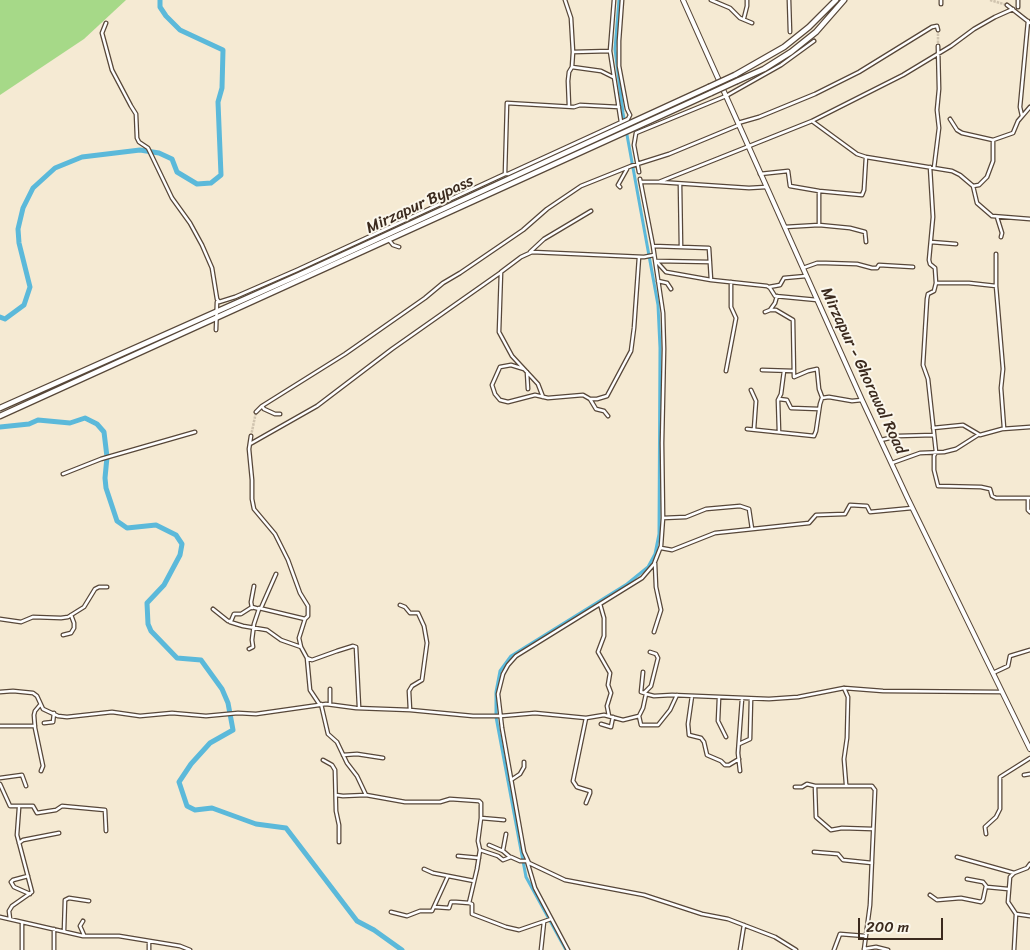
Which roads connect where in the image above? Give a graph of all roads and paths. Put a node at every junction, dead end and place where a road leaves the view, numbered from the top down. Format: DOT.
graph roads {
  1 [pos="565,0"];
  2 [pos="614,0"];
  3 [pos="622,0"];
  4 [pos="683,0"];
  5 [pos="711,0"];
  6 [pos="747,0"];
  7 [pos="789,0"];
  8 [pos="836,0"];
  9 [pos="844,0"];
  10 [pos="1018,0"];
  11 [pos="718,2"];
  12 [pos="1007,5"];
  13 [pos="1018,7"];
  14 [pos="1013,9"];
  15 [pos="744,18"];
  16 [pos="1029,22"];
  17 [pos="752,23"];
  18 [pos="106,24"];
  19 [pos="938,30"];
  20 [pos="790,32"];
  21 [pos="814,41"];
  22 [pos="938,46"];
  23 [pos="610,51"];
  24 [pos="573,52"];
  25 [pos="939,53"];
  26 [pos="1025,66"];
  27 [pos="1030,66"];
  28 [pos="572,68"];
  29 [pos="613,77"];
  30 [pos="726,96"];
  31 [pos="569,107"];
  32 [pos="619,107"];
  33 [pos="1030,107"];
  34 [pos="1022,116"];
  35 [pos="950,119"];
  36 [pos="812,121"];
  37 [pos="622,122"];
  38 [pos="738,124"];
  39 [pos="993,140"];
  40 [pos="748,147"];
  41 [pos="866,156"];
  42 [pos="637,165"];
  43 [pos="932,167"];
  44 [pos="627,168"];
  45 [pos="639,172"];
  46 [pos="505,174"];
  47 [pos="760,174"];
  48 [pos="659,182"];
  49 [pos="680,184"];
  50 [pos="973,186"];
  51 [pos="620,187"];
  52 [pos="766,187"];
  53 [pos="820,191"];
  54 [pos="590,211"];
  55 [pos="997,217"];
  56 [pos="1030,219"];
  57 [pos="819,225"];
  58 [pos="784,227"];
  59 [pos="384,236"];
  60 [pos="1001,237"];
  61 [pos="389,240"];
  62 [pos="866,242"];
  63 [pos="931,242"];
  64 [pos="956,244"];
  65 [pos="653,246"];
  66 [pos="399,247"];
  67 [pos="681,247"];
  68 [pos="529,253"];
  69 [pos="996,254"];
  70 [pos="652,255"];
  71 [pos="639,257"];
  72 [pos="656,260"];
  73 [pos="710,262"];
  74 [pos="912,267"];
  75 [pos="803,268"];
  76 [pos="500,273"];
  77 [pos="806,276"];
  78 [pos="711,280"];
  79 [pos="658,281"];
  80 [pos="731,282"];
  81 [pos="936,283"];
  82 [pos="996,286"];
  83 [pos="769,287"];
  84 [pos="671,288"];
  85 [pos="777,296"];
  86 [pos="217,300"];
  87 [pos="817,300"];
  88 [pos="770,310"];
  89 [pos="216,312"];
  90 [pos="765,312"];
  91 [pos="216,319"];
  92 [pos="216,330"];
  93 [pos="762,370"];
  94 [pos="526,371"];
  95 [pos="726,371"];
  96 [pos="784,371"];
  97 [pos="794,371"];
  98 [pos="528,389"];
  99 [pos="751,390"];
  100 [pos="543,397"];
  101 [pos="822,398"];
  102 [pos="590,399"];
  103 [pos="779,399"];
  104 [pos="862,400"];
  105 [pos="262,406"];
  106 [pos="0,408"];
  107 [pos="819,409"];
  108 [pos="256,412"];
  109 [pos="280,414"];
  110 [pos="0,416"];
  111 [pos="608,416"];
  112 [pos="1030,427"];
  113 [pos="747,428"];
  114 [pos="933,428"];
  115 [pos="1004,428"];
  116 [pos="754,429"];
  117 [pos="195,432"];
  118 [pos="778,432"];
  119 [pos="980,434"];
  120 [pos="934,435"];
  121 [pos="251,436"];
  122 [pos="881,440"];
  123 [pos="249,444"];
  124 [pos="936,452"];
  125 [pos="892,463"];
  126 [pos="63,474"];
  127 [pos="1029,498"];
  128 [pos="912,508"];
  129 [pos="1030,512"];
  130 [pos="663,518"];
  131 [pos="752,529"];
  132 [pos="661,548"];
  133 [pos="655,562"];
  134 [pos="276,574"];
  135 [pos="254,586"];
  136 [pos="107,587"];
  137 [pos="600,604"];
  138 [pos="400,605"];
  139 [pos="252,608"];
  140 [pos="213,609"];
  141 [pos="260,609"];
  142 [pos="71,615"];
  143 [pos="0,619"];
  144 [pos="305,619"];
  145 [pos="229,621"];
  146 [pos="254,628"];
  147 [pos="654,632"];
  148 [pos="62,635"];
  149 [pos="301,647"];
  150 [pos="249,649"];
  151 [pos="1030,650"];
  152 [pos="650,652"];
  153 [pos="307,658"];
  154 [pos="643,672"];
  155 [pos="994,672"];
  156 [pos="844,688"];
  157 [pos="330,689"];
  158 [pos="0,692"];
  159 [pos="1002,692"];
  160 [pos="645,693"];
  161 [pos="677,695"];
  162 [pos="692,696"];
  163 [pos="719,698"];
  164 [pos="742,699"];
  165 [pos="751,699"];
  166 [pos="320,704"];
  167 [pos="330,704"];
  168 [pos="40,705"];
  169 [pos="359,707"];
  170 [pos="410,710"];
  171 [pos="54,713"];
  172 [pos="500,716"];
  173 [pos="609,716"];
  174 [pos="639,716"];
  175 [pos="613,717"];
  176 [pos="586,718"];
  177 [pos="44,723"];
  178 [pos="601,724"];
  179 [pos="0,726"];
  180 [pos="35,726"];
  181 [pos="726,737"];
  182 [pos="1029,743"];
  183 [pos="739,744"];
  184 [pos="1030,749"];
  185 [pos="343,755"];
  186 [pos="383,758"];
  187 [pos="1030,758"];
  188 [pos="739,759"];
  189 [pos="324,760"];
  190 [pos="524,762"];
  191 [pos="41,771"];
  192 [pos="740,771"];
  193 [pos="1030,774"];
  194 [pos="1024,775"];
  195 [pos="0,778"];
  196 [pos="511,780"];
  197 [pos="0,784"];
  198 [pos="26,786"];
  199 [pos="847,786"];
  200 [pos="795,787"];
  201 [pos="817,787"];
  202 [pos="336,794"];
  203 [pos="366,795"];
  204 [pos="586,803"];
  205 [pos="19,808"];
  206 [pos="481,818"];
  207 [pos="504,820"];
  208 [pos="873,830"];
  209 [pos="106,831"];
  210 [pos="60,833"];
  211 [pos="506,834"];
  212 [pos="986,834"];
  213 [pos="339,842"];
  214 [pos="19,843"];
  215 [pos="489,845"];
  216 [pos="480,850"];
  217 [pos="503,851"];
  218 [pos="814,852"];
  219 [pos="458,856"];
  220 [pos="510,857"];
  221 [pos="957,857"];
  222 [pos="479,858"];
  223 [pos="525,861"];
  224 [pos="872,863"];
  225 [pos="1030,864"];
  226 [pos="424,869"];
  227 [pos="1014,873"];
  228 [pos="28,876"];
  229 [pos="448,876"];
  230 [pos="967,879"];
  231 [pos="474,881"];
  232 [pos="986,886"];
  233 [pos="1008,889"];
  234 [pos="30,894"];
  235 [pos="930,895"];
  236 [pos="89,901"];
  237 [pos="468,903"];
  238 [pos="435,907"];
  239 [pos="391,912"];
  240 [pos="1016,914"];
  241 [pos="1030,916"];
  242 [pos="0,917"];
  243 [pos="10,920"];
  244 [pos="83,920"];
  245 [pos="551,920"];
  246 [pos="22,922"];
  247 [pos="545,922"];
  248 [pos="744,925"];
  249 [pos="54,930"];
  250 [pos="64,931"];
  251 [pos="84,936"];
  252 [pos="865,936"];
  253 [pos="149,943"];
  254 [pos="864,949"];
  255 [pos="22,950"];
  256 [pos="54,950"];
  257 [pos="149,950"];
  258 [pos="190,950"];
  259 [pos="540,950"];
  260 [pos="568,950"];
  261 [pos="740,950"];
  262 [pos="796,950"];
  263 [pos="834,950"];
  264 [pos="888,950"];
  265 [pos="1014,950"];
  1 -- 24 [label="street"];
  2 -- 23 [label="street"];
  3 -- 37 [label="street"];
  4 -- 30 [label="main road, Mirzapur - Ghorawal Road"];
  5 -- 11 [label="street"];
  6 -- 15 [label="street"];
  7 -- 20 [label="street"];
  8 -- 59 [label="highway, Mirzapur Bypass, bridge"];
  9 -- 61 [label="highway, Mirzapur Bypass, bridge"];
  10 -- 13 [label="street"];
  11 -- 15 [label="street"];
  12 -- 14 [label="street"];
  14 -- 16 [label="street"];
  14 -- 25 [label="street"];
  15 -- 17 [label="street"];
  16 -- 26 [label="street"];
  18 -- 86 [label="street"];
  19 -- 38 [label="street"];
  21 -- 30 [label="street"];
  22 -- 25 [label="street"];
  23 -- 24 [label="street"];
  23 -- 29 [label="street"];
  24 -- 28 [label="street"];
  25 -- 36 [label="street"];
  25 -- 43 [label="street"];
  26 -- 27 [label="street"];
  26 -- 34 [label="street"];
  28 -- 29 [label="street"];
  28 -- 31 [label="street"];
  29 -- 32 [label="street"];
  30 -- 38 [label="main road, Mirzapur - Ghorawal Road"];
  30 -- 42 [label="street"];
  31 -- 32 [label="street"];
  31 -- 46 [label="street"];
  32 -- 37 [label="street"];
  33 -- 34 [label="street"];
  34 -- 39 [label="street"];
  35 -- 39 [label="street"];
  36 -- 40 [label="street"];
  36 -- 41 [label="street"];
  37 -- 46 [label="street"];
  38 -- 40 [label="main road, Mirzapur - Ghorawal Road"];
  38 -- 42 [label="street"];
  39 -- 50 [label="street"];
  40 -- 47 [label="main road, Mirzapur - Ghorawal Road"];
  40 -- 48 [label="street"];
  41 -- 43 [label="street"];
  41 -- 53 [label="street"];
  42 -- 44 [label="street"];
  42 -- 45 [label="street"];
  43 -- 50 [label="street"];
  43 -- 63 [label="street"];
  44 -- 51 [label="street"];
  44 -- 105 [label="street"];
  46 -- 86 [label="street"];
  47 -- 52 [label="main road, Mirzapur - Ghorawal Road"];
  47 -- 53 [label="street"];
  48 -- 49 [label="street"];
  48 -- 65 [label="street"];
  49 -- 52 [label="street"];
  49 -- 67 [label="street"];
  50 -- 55 [label="street"];
  52 -- 58 [label="main road, Mirzapur - Ghorawal Road"];
  53 -- 57 [label="street"];
  54 -- 68 [label="street"];
  55 -- 56 [label="street"];
  55 -- 60 [label="street"];
  57 -- 58 [label="street"];
  57 -- 62 [label="street"];
  58 -- 75 [label="main road, Mirzapur - Ghorawal Road"];
  59 -- 61 [label="street"];
  59 -- 89 [label="highway, Mirzapur Bypass"];
  61 -- 66 [label="street"];
  61 -- 91 [label="highway, Mirzapur Bypass"];
  63 -- 64 [label="street"];
  63 -- 81 [label="street"];
  65 -- 67 [label="street"];
  65 -- 70 [label="street"];
  67 -- 73 [label="street"];
  68 -- 71 [label="street"];
  68 -- 76 [label="street"];
  69 -- 82 [label="street"];
  70 -- 71 [label="street"];
  70 -- 72 [label="street"];
  71 -- 102 [label="street"];
  72 -- 73 [label="street"];
  72 -- 78 [label="street"];
  72 -- 79 [label="street"];
  73 -- 78 [label="street"];
  74 -- 75 [label="street"];
  75 -- 77 [label="main road, Mirzapur - Ghorawal Road"];
  76 -- 94 [label="street"];
  76 -- 123 [label="street"];
  77 -- 83 [label="street"];
  77 -- 87 [label="main road, Mirzapur - Ghorawal Road"];
  78 -- 80 [label="street"];
  79 -- 84 [label="street"];
  79 -- 130 [label="street"];
  80 -- 83 [label="street"];
  80 -- 95 [label="street"];
  81 -- 82 [label="street"];
  81 -- 114 [label="street"];
  82 -- 115 [label="street"];
  83 -- 85 [label="street"];
  85 -- 87 [label="street"];
  85 -- 88 [label="street"];
  86 -- 89 [label="street"];
  87 -- 104 [label="main road, Mirzapur - Ghorawal Road"];
  88 -- 90 [label="street"];
  88 -- 97 [label="street"];
  89 -- 91 [label="street"];
  89 -- 106 [label="highway, Mirzapur Bypass"];
  91 -- 92 [label="street"];
  91 -- 110 [label="highway, Mirzapur Bypass"];
  93 -- 96 [label="street"];
  94 -- 98 [label="street"];
  94 -- 100 [label="street"];
  94 -- 100 [label="street"];
  96 -- 97 [label="street"];
  96 -- 103 [label="street"];
  97 -- 101 [label="street"];
  99 -- 116 [label="street"];
  100 -- 102 [label="street"];
  101 -- 104 [label="street"];
  101 -- 107 [label="street"];
  102 -- 111 [label="street"];
  103 -- 107 [label="street"];
  103 -- 118 [label="street"];
  104 -- 122 [label="main road, Mirzapur - Ghorawal Road"];
  105 -- 108 [label="street"];
  105 -- 109 [label="street"];
  107 -- 118 [label="street"];
  112 -- 115 [label="street"];
  113 -- 116 [label="street"];
  114 -- 119 [label="street"];
  114 -- 120 [label="street"];
  115 -- 119 [label="street"];
  116 -- 118 [label="street"];
  117 -- 126 [label="street"];
  119 -- 124 [label="street"];
  120 -- 122 [label="street"];
  120 -- 124 [label="street"];
  121 -- 123 [label="street"];
  122 -- 125 [label="main road, Mirzapur - Ghorawal Road"];
  123 -- 144 [label="street"];
  124 -- 125 [label="street"];
  124 -- 127 [label="street"];
  125 -- 128 [label="main road, Mirzapur - Ghorawal Road"];
  127 -- 129 [label="street"];
  128 -- 131 [label="street"];
  128 -- 155 [label="main road, Mirzapur - Ghorawal Road"];
  130 -- 131 [label="street"];
  130 -- 132 [label="street"];
  131 -- 132 [label="street"];
  132 -- 133 [label="street"];
  133 -- 137 [label="street"];
  133 -- 147 [label="street"];
  134 -- 141 [label="street"];
  135 -- 139 [label="street"];
  136 -- 142 [label="street"];
  137 -- 172 [label="street"];
  137 -- 173 [label="street"];
  138 -- 170 [label="street"];
  139 -- 141 [label="street"];
  139 -- 145 [label="street"];
  140 -- 145 [label="street"];
  141 -- 144 [label="street"];
  141 -- 146 [label="street"];
  142 -- 143 [label="street"];
  142 -- 148 [label="street"];
  144 -- 149 [label="street"];
  145 -- 146 [label="street"];
  146 -- 149 [label="street"];
  146 -- 150 [label="street"];
  149 -- 153 [label="street"];
  151 -- 155 [label="street"];
  152 -- 160 [label="street"];
  153 -- 166 [label="street"];
  153 -- 169 [label="street"];
  154 -- 160 [label="street"];
  155 -- 159 [label="main road, Mirzapur - Ghorawal Road"];
  156 -- 159 [label="street"];
  156 -- 165 [label="street"];
  156 -- 199 [label="street"];
  157 -- 167 [label="street"];
  158 -- 168 [label="street"];
  159 -- 182 [label="main road, Mirzapur - Ghorawal Road"];
  160 -- 161 [label="street"];
  160 -- 174 [label="street"];
  161 -- 162 [label="street"];
  161 -- 174 [label="street"];
  162 -- 163 [label="street"];
  162 -- 188 [label="street"];
  163 -- 164 [label="street"];
  163 -- 181 [label="street"];
  164 -- 165 [label="street"];
  164 -- 183 [label="street"];
  165 -- 183 [label="street"];
  166 -- 167 [label="street"];
  166 -- 171 [label="street"];
  166 -- 185 [label="street"];
  167 -- 169 [label="street"];
  168 -- 171 [label="street"];
  168 -- 180 [label="street"];
  169 -- 170 [label="street"];
  170 -- 172 [label="street"];
  171 -- 177 [label="street"];
  172 -- 176 [label="street"];
  172 -- 196 [label="street"];
  173 -- 175 [label="street"];
  173 -- 176 [label="street"];
  174 -- 175 [label="street"];
  175 -- 178 [label="street"];
  176 -- 204 [label="street"];
  179 -- 180 [label="street"];
  180 -- 191 [label="street"];
  182 -- 184 [label="main road, Mirzapur - Ghorawal Road"];
  183 -- 188 [label="street"];
  185 -- 186 [label="street"];
  185 -- 203 [label="street"];
  187 -- 212 [label="street"];
  188 -- 192 [label="street"];
  189 -- 202 [label="street"];
  190 -- 196 [label="street"];
  193 -- 194 [label="street"];
  195 -- 198 [label="street"];
  196 -- 223 [label="street"];
  197 -- 205 [label="street"];
  199 -- 201 [label="street"];
  199 -- 208 [label="street"];
  200 -- 201 [label="street"];
  201 -- 208 [label="street"];
  202 -- 203 [label="street"];
  202 -- 213 [label="street"];
  203 -- 206 [label="street"];
  205 -- 209 [label="street"];
  205 -- 214 [label="street"];
  206 -- 207 [label="street"];
  206 -- 216 [label="street"];
  208 -- 224 [label="street"];
  210 -- 214 [label="street"];
  211 -- 217 [label="street"];
  214 -- 228 [label="street"];
  215 -- 217 [label="street"];
  216 -- 220 [label="street"];
  216 -- 222 [label="street"];
  217 -- 220 [label="street"];
  218 -- 224 [label="street"];
  219 -- 222 [label="street"];
  220 -- 223 [label="street"];
  221 -- 227 [label="street"];
  222 -- 231 [label="street"];
  223 -- 245 [label="street"];
  223 -- 248 [label="street"];
  224 -- 252 [label="street"];
  225 -- 227 [label="street"];
  226 -- 229 [label="street"];
  227 -- 233 [label="street"];
  228 -- 234 [label="street"];
  228 -- 234 [label="street"];
  229 -- 231 [label="street"];
  229 -- 238 [label="street"];
  230 -- 232 [label="street"];
  231 -- 237 [label="street"];
  232 -- 233 [label="street"];
  232 -- 235 [label="street"];
  233 -- 240 [label="street"];
  234 -- 243 [label="street"];
  236 -- 250 [label="street"];
  237 -- 238 [label="street"];
  237 -- 247 [label="street"];
  238 -- 239 [label="street"];
  240 -- 241 [label="street"];
  240 -- 265 [label="street"];
  242 -- 243 [label="street"];
  243 -- 246 [label="street"];
  244 -- 251 [label="street"];
  245 -- 247 [label="street"];
  245 -- 260 [label="street"];
  246 -- 249 [label="street"];
  246 -- 255 [label="street"];
  247 -- 259 [label="street"];
  248 -- 261 [label="street"];
  248 -- 262 [label="street"];
  249 -- 250 [label="street"];
  249 -- 256 [label="street"];
  250 -- 251 [label="street"];
  251 -- 253 [label="street"];
  252 -- 254 [label="street"];
  252 -- 263 [label="street"];
  253 -- 257 [label="street"];
  253 -- 258 [label="street"];
  254 -- 264 [label="street"];
}
